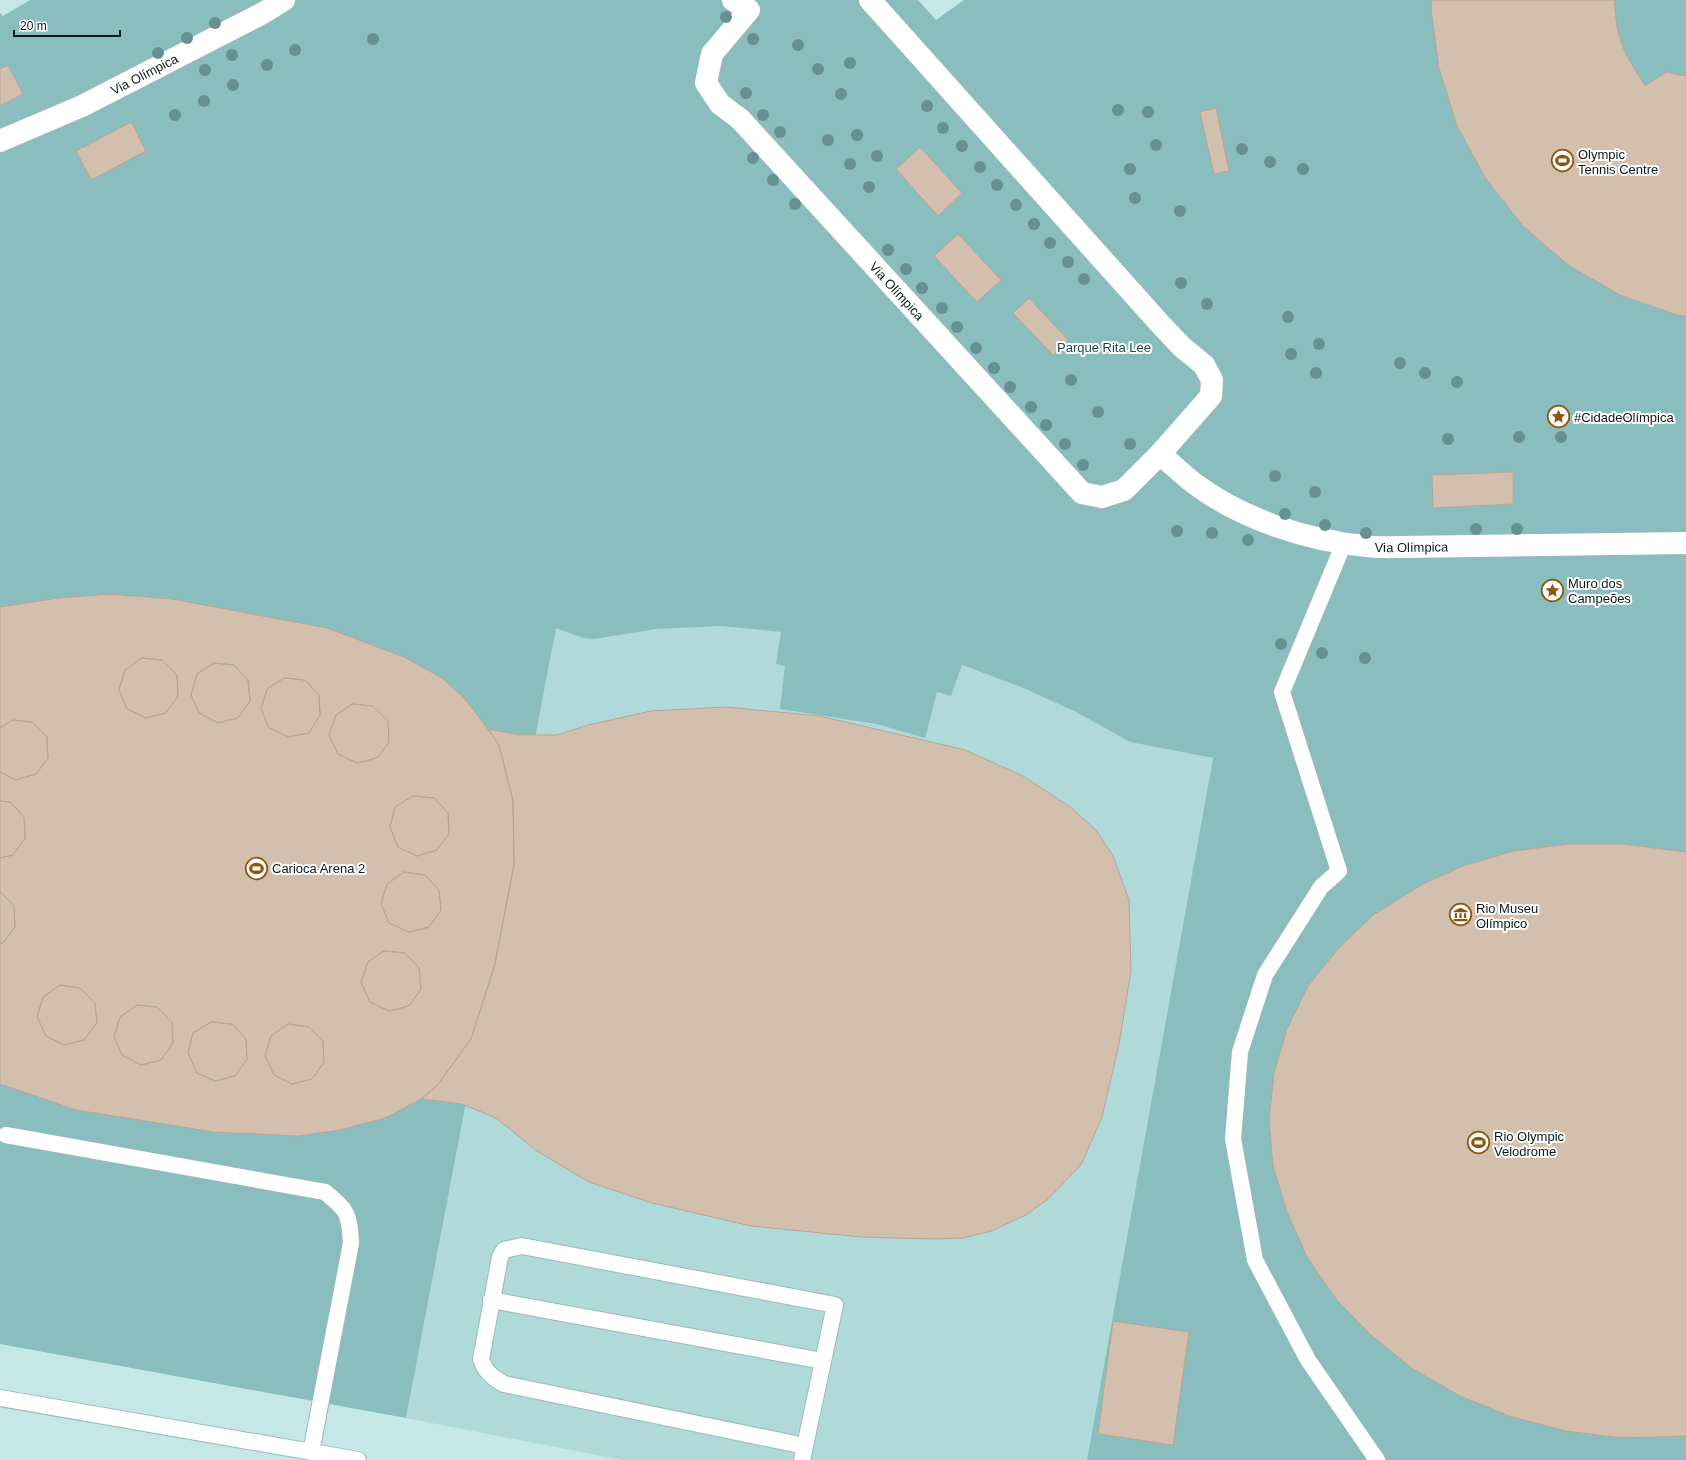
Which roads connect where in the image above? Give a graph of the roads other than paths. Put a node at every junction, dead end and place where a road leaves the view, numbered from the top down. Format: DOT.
graph roads {
  1 [pos="284,0"];
  2 [pos="870,0"];
  3 [pos="748,4"];
  4 [pos="0,141"];
  5 [pos="1160,454"];
  6 [pos="1344,543"];
  7 [pos="1686,543"];
  8 [pos="6,1136"];
  9 [pos="491,1300"];
  10 [pos="823,1361"];
  11 [pos="0,1398"];
  12 [pos="311,1452"];
  13 [pos="803,1453"];
  14 [pos="358,1460"];
  15 [pos="1377,1460"];
  1 -- 4 [label="street, Via Olímpica"];
  2 -- 5 [label="street, Via Olímpica"];
  3 -- 5 [label="street, Via Olímpica"];
  5 -- 6 [label="street, Via Olímpica"];
  6 -- 7 [label="street, Via Olímpica"];
  6 -- 15 [label="lane"];
  8 -- 12 [label="lane"];
  9 -- 10 [label="lane"];
  9 -- 10 [label="lane"];
  9 -- 13 [label="lane"];
  10 -- 13 [label="lane"];
  11 -- 12 [label="lane"];
  12 -- 14 [label="lane"];
}
